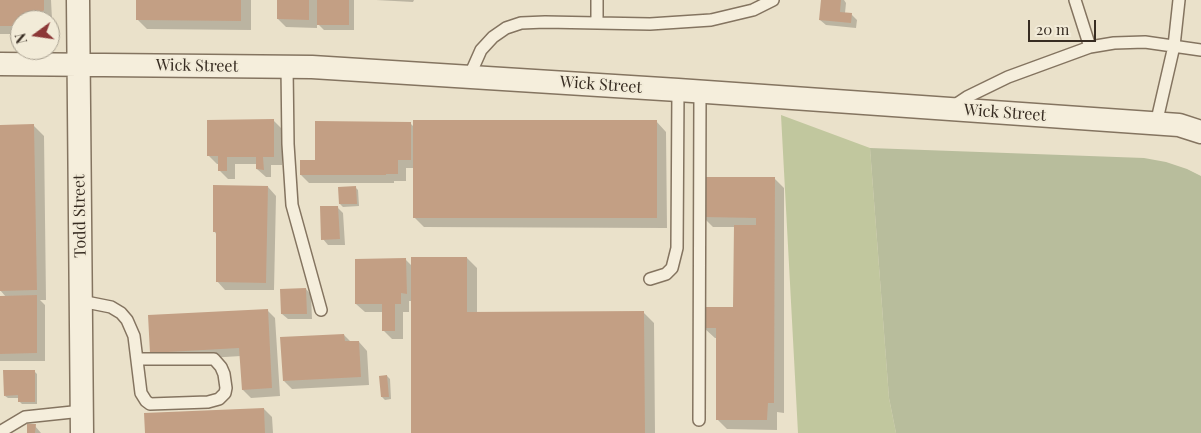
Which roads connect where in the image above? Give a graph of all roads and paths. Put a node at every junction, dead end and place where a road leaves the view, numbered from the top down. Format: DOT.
graph roads {
  1 [pos="78,0"];
  2 [pos="597,0"];
  3 [pos="773,0"];
  4 [pos="1075,0"];
  5 [pos="1180,0"];
  6 [pos="597,23"];
  7 [pos="1174,46"];
  8 [pos="1090,47"];
  9 [pos="1201,50"];
  10 [pos="0,64"];
  11 [pos="78,65"];
  12 [pos="287,67"];
  13 [pos="469,77"];
  14 [pos="678,90"];
  15 [pos="700,92"];
  16 [pos="948,109"];
  17 [pos="1156,124"];
  18 [pos="1201,132"];
  19 [pos="650,278"];
  20 [pos="81,300"];
  21 [pos="320,310"];
  22 [pos="137,359"];
  23 [pos="699,420"];
  24 [pos="82,422"];
  25 [pos="0,432"];
  1 -- 11 [label="street, Todd Street"];
  2 -- 6 [label="lane"];
  3 -- 6 [label="lane"];
  4 -- 8 [label="lane"];
  5 -- 7 [label="lane"];
  6 -- 13 [label="lane"];
  7 -- 8 [label="lane"];
  7 -- 9 [label="lane"];
  7 -- 17 [label="lane"];
  8 -- 16 [label="lane"];
  10 -- 11 [label="street, Wick Street"];
  11 -- 12 [label="street, Wick Street"];
  11 -- 20 [label="street, Todd Street"];
  12 -- 13 [label="street, Wick Street"];
  12 -- 21 [label="lane"];
  13 -- 14 [label="street, Wick Street"];
  14 -- 15 [label="street, Wick Street"];
  14 -- 19 [label="lane"];
  15 -- 16 [label="street, Wick Street"];
  15 -- 23 [label="lane"];
  16 -- 17 [label="street, Wick Street"];
  17 -- 18 [label="street, Wick Street"];
  20 -- 22 [label="lane"];
  20 -- 24 [label="street, Todd Street"];
  22 -- 22 [label="lane"];
  24 -- 25 [label="lane"];
}
